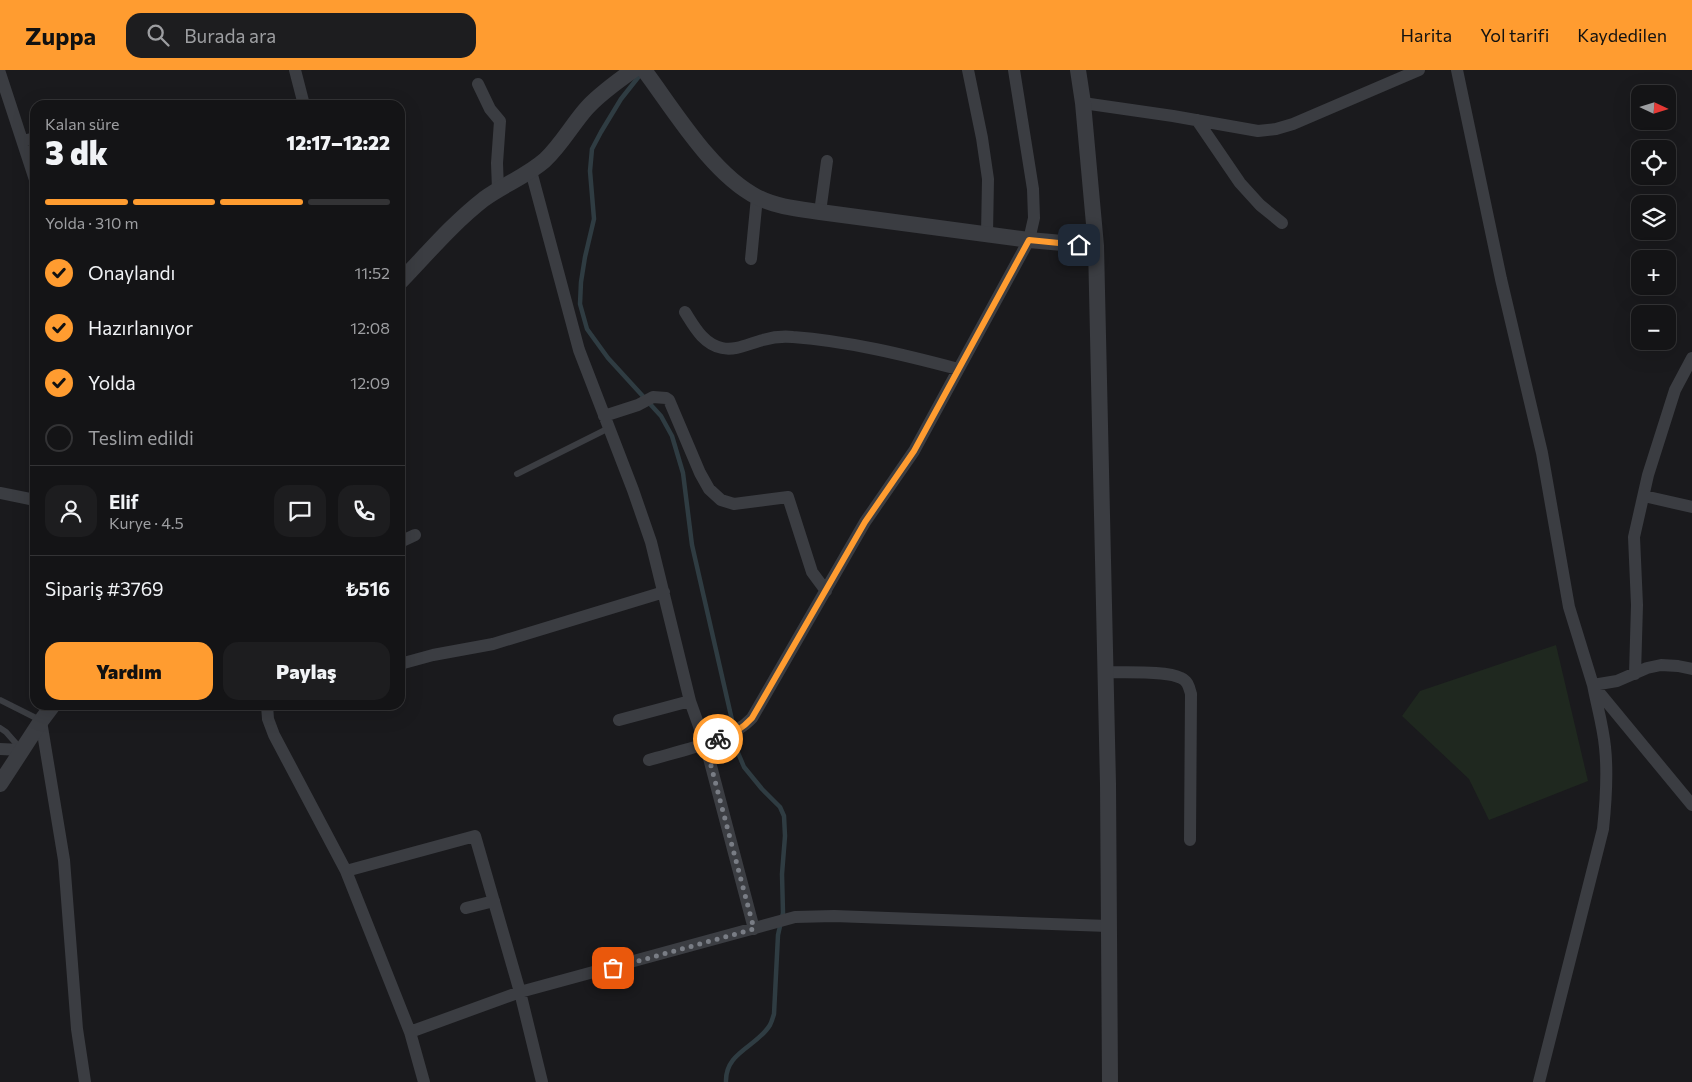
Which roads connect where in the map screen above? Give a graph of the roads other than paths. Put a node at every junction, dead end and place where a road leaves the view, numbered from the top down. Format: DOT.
graph roads {
  1 [pos="295,70"];
  2 [pos="632,70"];
  3 [pos="644,70"];
  4 [pos="968,70"];
  5 [pos="1014,70"];
  6 [pos="1078,70"];
  7 [pos="1419,70"];
  8 [pos="1457,70"];
  9 [pos="0,72"];
  10 [pos="478,84"];
  11 [pos="303,100"];
  12 [pos="1083,103"];
  13 [pos="1197,120"];
  14 [pos="29,140"];
  15 [pos="827,161"];
  16 [pos="531,171"];
  17 [pos="498,190"];
  18 [pos="757,197"];
  19 [pos="820,212"];
  20 [pos="1282,223"];
  21 [pos="987,234"];
  22 [pos="1029,240"];
  23 [pos="1096,246"];
  24 [pos="751,260"];
  25 [pos="405,277"];
  26 [pos="684,312"];
  27 [pos="1692,358"];
  28 [pos="958,369"];
  29 [pos="604,416"];
  30 [pos="609,428"];
  31 [pos="517,474"];
  32 [pos="0,493"];
  33 [pos="1644,496"];
  34 [pos="30,499"];
  35 [pos="1692,507"];
  36 [pos="415,535"];
  37 [pos="405,540"];
  38 [pos="826,591"];
  39 [pos="664,592"];
  40 [pos="405,663"];
  41 [pos="1692,669"];
  42 [pos="1105,672"];
  43 [pos="1635,674"];
  44 [pos="1592,685"];
  45 [pos="0,700"];
  46 [pos="690,701"];
  47 [pos="49,710"];
  48 [pos="267,710"];
  49 [pos="618,720"];
  50 [pos="41,721"];
  51 [pos="0,728"];
  52 [pos="705,743"];
  53 [pos="0,750"];
  54 [pos="22,750"];
  55 [pos="649,760"];
  56 [pos="0,784"];
  57 [pos="1692,805"];
  58 [pos="1190,840"];
  59 [pos="346,871"];
  60 [pos="494,901"];
  61 [pos="466,908"];
  62 [pos="1108,926"];
  63 [pos="754,929"];
  64 [pos="520,992"];
  65 [pos="410,1032"];
  66 [pos="422,1076"];
  67 [pos="84,1082"];
  68 [pos="412,1082"];
  69 [pos="542,1082"];
  70 [pos="1110,1082"];
  71 [pos="1539,1082"];
  1 -- 11 [label="street"];
  2 -- 16 [label="street"];
  3 -- 18 [label="street"];
  4 -- 21 [label="street"];
  5 -- 22 [label="street"];
  6 -- 12 [label="street"];
  7 -- 13 [label="street"];
  8 -- 44 [label="street"];
  9 -- 14 [label="street"];
  10 -- 17 [label="street"];
  12 -- 13 [label="street"];
  12 -- 23 [label="street"];
  13 -- 20 [label="street"];
  15 -- 19 [label="street"];
  16 -- 17 [label="street"];
  16 -- 29 [label="street"];
  17 -- 25 [label="street"];
  18 -- 19 [label="street"];
  18 -- 24 [label="street"];
  19 -- 21 [label="street"];
  21 -- 22 [label="street"];
  22 -- 23 [label="street"];
  22 -- 28 [label="street"];
  23 -- 42 [label="street"];
  26 -- 28 [label="street"];
  27 -- 33 [label="street"];
  28 -- 38 [label="street"];
  29 -- 30 [label="street"];
  29 -- 38 [label="street"];
  30 -- 31 [label="lane"];
  30 -- 39 [label="street"];
  32 -- 34 [label="street"];
  33 -- 35 [label="street"];
  33 -- 43 [label="street"];
  36 -- 37 [label="street"];
  38 -- 52 [label="street"];
  39 -- 40 [label="street"];
  39 -- 46 [label="street"];
  41 -- 43 [label="street"];
  42 -- 58 [label="street"];
  42 -- 62 [label="street"];
  43 -- 44 [label="street"];
  44 -- 57 [label="street"];
  44 -- 71 [label="street"];
  45 -- 50 [label="lane"];
  46 -- 49 [label="street"];
  46 -- 52 [label="street"];
  47 -- 50 [label="street"];
  48 -- 59 [label="street"];
  50 -- 54 [label="street"];
  50 -- 67 [label="street"];
  51 -- 54 [label="lane"];
  52 -- 55 [label="street"];
  52 -- 63 [label="street"];
  53 -- 54 [label="street"];
  54 -- 56 [label="street"];
  59 -- 60 [label="street"];
  59 -- 65 [label="street"];
  60 -- 61 [label="street"];
  60 -- 64 [label="street"];
  62 -- 63 [label="street"];
  62 -- 70 [label="street"];
  63 -- 64 [label="street"];
  64 -- 65 [label="street"];
  64 -- 69 [label="street"];
  65 -- 66 [label="street"];
  66 -- 68 [label="street"];
}
